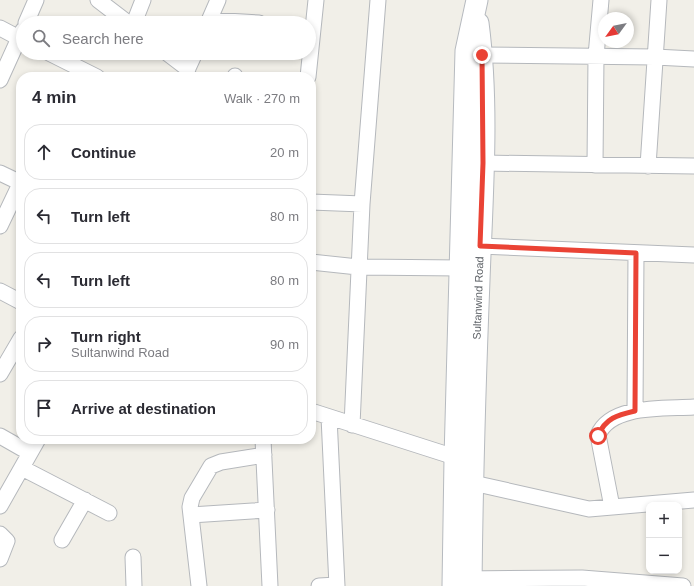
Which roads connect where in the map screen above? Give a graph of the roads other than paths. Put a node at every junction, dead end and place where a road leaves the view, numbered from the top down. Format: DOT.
graph roads {
  1 [pos="36,0"];
  2 [pos="98,0"];
  3 [pos="143,0"];
  4 [pos="218,0"];
  5 [pos="316,0"];
  6 [pos="378,0"];
  7 [pos="601,0"];
  8 [pos="659,0"];
  9 [pos="477,5"];
  10 [pos="29,16"];
  11 [pos="119,16"];
  12 [pos="137,16"];
  13 [pos="211,16"];
  14 [pos="313,16"];
  15 [pos="0,28"];
  16 [pos="16,34"];
  17 [pos="16,48"];
  18 [pos="482,55"];
  19 [pos="596,56"];
  20 [pos="655,57"];
  21 [pos="694,59"];
  22 [pos="58,60"];
  23 [pos="174,60"];
  24 [pos="192,60"];
  25 [pos="309,60"];
  26 [pos="74,72"];
  27 [pos="185,72"];
  28 [pos="186,72"];
  29 [pos="308,72"];
  30 [pos="0,80"];
  31 [pos="483,163"];
  32 [pos="596,165"];
  33 [pos="648,166"];
  34 [pos="694,166"];
  35 [pos="0,173"];
  36 [pos="16,181"];
  37 [pos="16,193"];
  38 [pos="316,202"];
  39 [pos="362,204"];
  40 [pos="0,226"];
  41 [pos="480,246"];
  42 [pos="636,253"];
  43 [pos="694,255"];
  44 [pos="316,262"];
  45 [pos="358,266"];
  46 [pos="461,268"];
  47 [pos="0,290"];
  48 [pos="16,299"];
  49 [pos="16,345"];
  50 [pos="2,364"];
  51 [pos="694,407"];
  52 [pos="635,411"];
  53 [pos="316,412"];
  54 [pos="329,417"];
  55 [pos="352,425"];
  56 [pos="0,436"];
  57 [pos="35,444"];
  58 [pos="263,444"];
  59 [pos="30,453"];
  60 [pos="264,455"];
  61 [pos="464,460"];
  62 [pos="22,468"];
  63 [pos="463,481"];
  64 [pos="85,500"];
  65 [pos="694,500"];
  66 [pos="0,506"];
  67 [pos="612,507"];
  68 [pos="267,510"];
  69 [pos="109,513"];
  70 [pos="191,515"];
  71 [pos="0,534"];
  72 [pos="62,540"];
  73 [pos="133,557"];
  74 [pos="0,559"];
  75 [pos="462,582"];
  76 [pos="573,582"];
  77 [pos="134,586"];
  78 [pos="199,586"];
  79 [pos="270,586"];
  80 [pos="319,586"];
  81 [pos="337,586"];
  82 [pos="683,586"];
  1 -- 10 [label="street"];
  2 -- 11 [label="street"];
  3 -- 12 [label="street"];
  4 -- 13 [label="street"];
  5 -- 14 [label="street"];
  6 -- 39 [label="street"];
  7 -- 19 [label="street"];
  8 -- 20 [label="street"];
  9 -- 18 [label="main road, Sultanwind Road"];
  9 -- 46 [label="main road"];
  15 -- 16 [label="street"];
  17 -- 30 [label="street"];
  18 -- 19 [label="street"];
  18 -- 31 [label="main road, Sultanwind Road"];
  19 -- 20 [label="street"];
  19 -- 32 [label="street"];
  20 -- 21 [label="street"];
  20 -- 33 [label="street"];
  22 -- 26 [label="street"];
  23 -- 27 [label="street"];
  24 -- 28 [label="street"];
  25 -- 29 [label="street"];
  31 -- 32 [label="street"];
  31 -- 41 [label="main road, Sultanwind Road"];
  32 -- 33 [label="street"];
  33 -- 34 [label="street"];
  35 -- 36 [label="street"];
  37 -- 40 [label="street"];
  38 -- 39 [label="street"];
  39 -- 45 [label="street"];
  41 -- 42 [label="street"];
  41 -- 61 [label="main road, Sultanwind Road"];
  42 -- 43 [label="street"];
  42 -- 52 [label="street"];
  44 -- 45 [label="street"];
  45 -- 46 [label="street"];
  45 -- 55 [label="street"];
  46 -- 61 [label="main road"];
  47 -- 48 [label="street"];
  49 -- 50 [label="street"];
  51 -- 52 [label="street"];
  52 -- 67 [label="street"];
  53 -- 54 [label="street"];
  54 -- 55 [label="street"];
  54 -- 81 [label="street"];
  55 -- 61 [label="street"];
  56 -- 59 [label="street"];
  57 -- 59 [label="street"];
  58 -- 60 [label="street"];
  59 -- 62 [label="street"];
  60 -- 68 [label="street"];
  60 -- 70 [label="street"];
  61 -- 63 [label="main road, Sultanwind Road"];
  62 -- 64 [label="street"];
  62 -- 66 [label="street"];
  63 -- 67 [label="street"];
  63 -- 75 [label="main road, Sultanwind Road"];
  64 -- 69 [label="street"];
  64 -- 72 [label="street"];
  65 -- 67 [label="street"];
  68 -- 70 [label="street"];
  68 -- 79 [label="street"];
  70 -- 78 [label="street"];
  71 -- 74 [label="street"];
  73 -- 77 [label="street"];
  75 -- 76 [label="street"];
  76 -- 82 [label="street"];
  80 -- 81 [label="street"];
}
